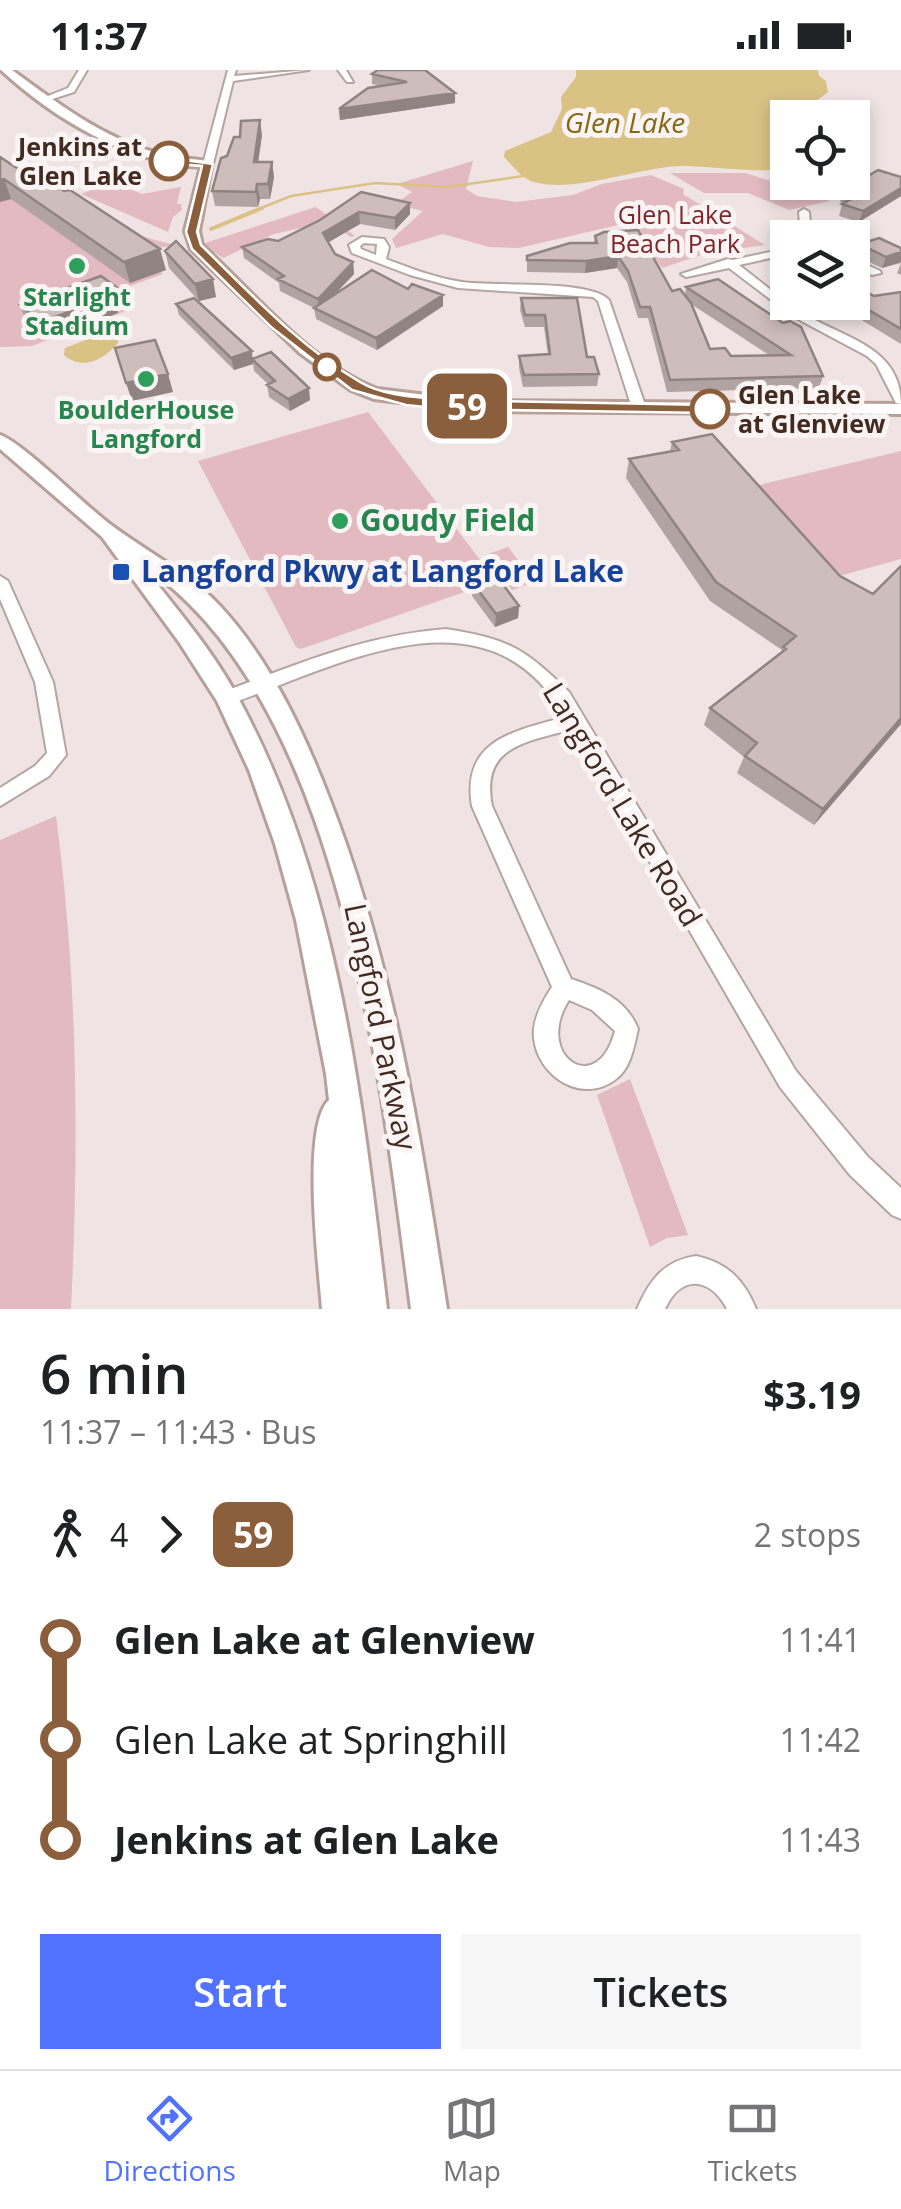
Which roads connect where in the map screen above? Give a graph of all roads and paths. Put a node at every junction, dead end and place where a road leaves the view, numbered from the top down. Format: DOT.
graph roads {
  1 [pos="6,70"];
  2 [pos="83,70"];
  3 [pos="305,70"];
  4 [pos="342,70"];
  5 [pos="231,75"];
  6 [pos="350,80"];
  7 [pos="46,100"];
  8 [pos="208,164"];
  9 [pos="804,212"];
  10 [pos="805,220"];
  11 [pos="770,254"];
  12 [pos="381,258"];
  13 [pos="728,262"];
  14 [pos="870,270"];
  15 [pos="876,273"];
  16 [pos="686,274"];
  17 [pos="901,400"];
  18 [pos="639,408"];
  19 [pos="901,409"];
  20 [pos="0,440"];
  21 [pos="106,532"];
  22 [pos="0,581"];
  23 [pos="266,684"];
  24 [pos="226,698"];
  25 [pos="576,721"];
  26 [pos="0,798"];
  27 [pos="564,988"];
  28 [pos="340,1072"];
  29 [pos="901,1206"];
  30 [pos="340,1309"];
  31 [pos="369,1309"];
  32 [pos="429,1309"];
  33 [pos="650,1309"];
  34 [pos="742,1309"];
  1 -- 7 [label="street"];
  2 -- 7 [label="street"];
  3 -- 5 [label="street"];
  4 -- 6 [label="street"];
  5 -- 8 [label="street"];
  7 -- 8 [label="street"];
  8 -- 18 [label="street"];
  9 -- 10 [label="street"];
  11 -- 13 [label="street"];
  12 -- 18 [label="street"];
  13 -- 16 [label="street"];
  13 -- 17 [label="street"];
  14 -- 15 [label="street"];
  18 -- 19 [label="street"];
  20 -- 21 [label="street, Langford Parkway"];
  21 -- 23 [label="street, Langford Parkway"];
  21 -- 24 [label="street, Langford Parkway"];
  22 -- 26 [label="street"];
  23 -- 24 [label="street, Langford Lake Road"];
  23 -- 25 [label="street, Langford Lake Road"];
  23 -- 32 [label="street, Langford Parkway"];
  24 -- 28 [label="street, Langford Parkway"];
  25 -- 27 [label="street"];
  25 -- 29 [label="street, Langford Lake Road"];
  28 -- 30 [label="street"];
  28 -- 31 [label="street, Langford Parkway"];
  33 -- 34 [label="street"];
}
